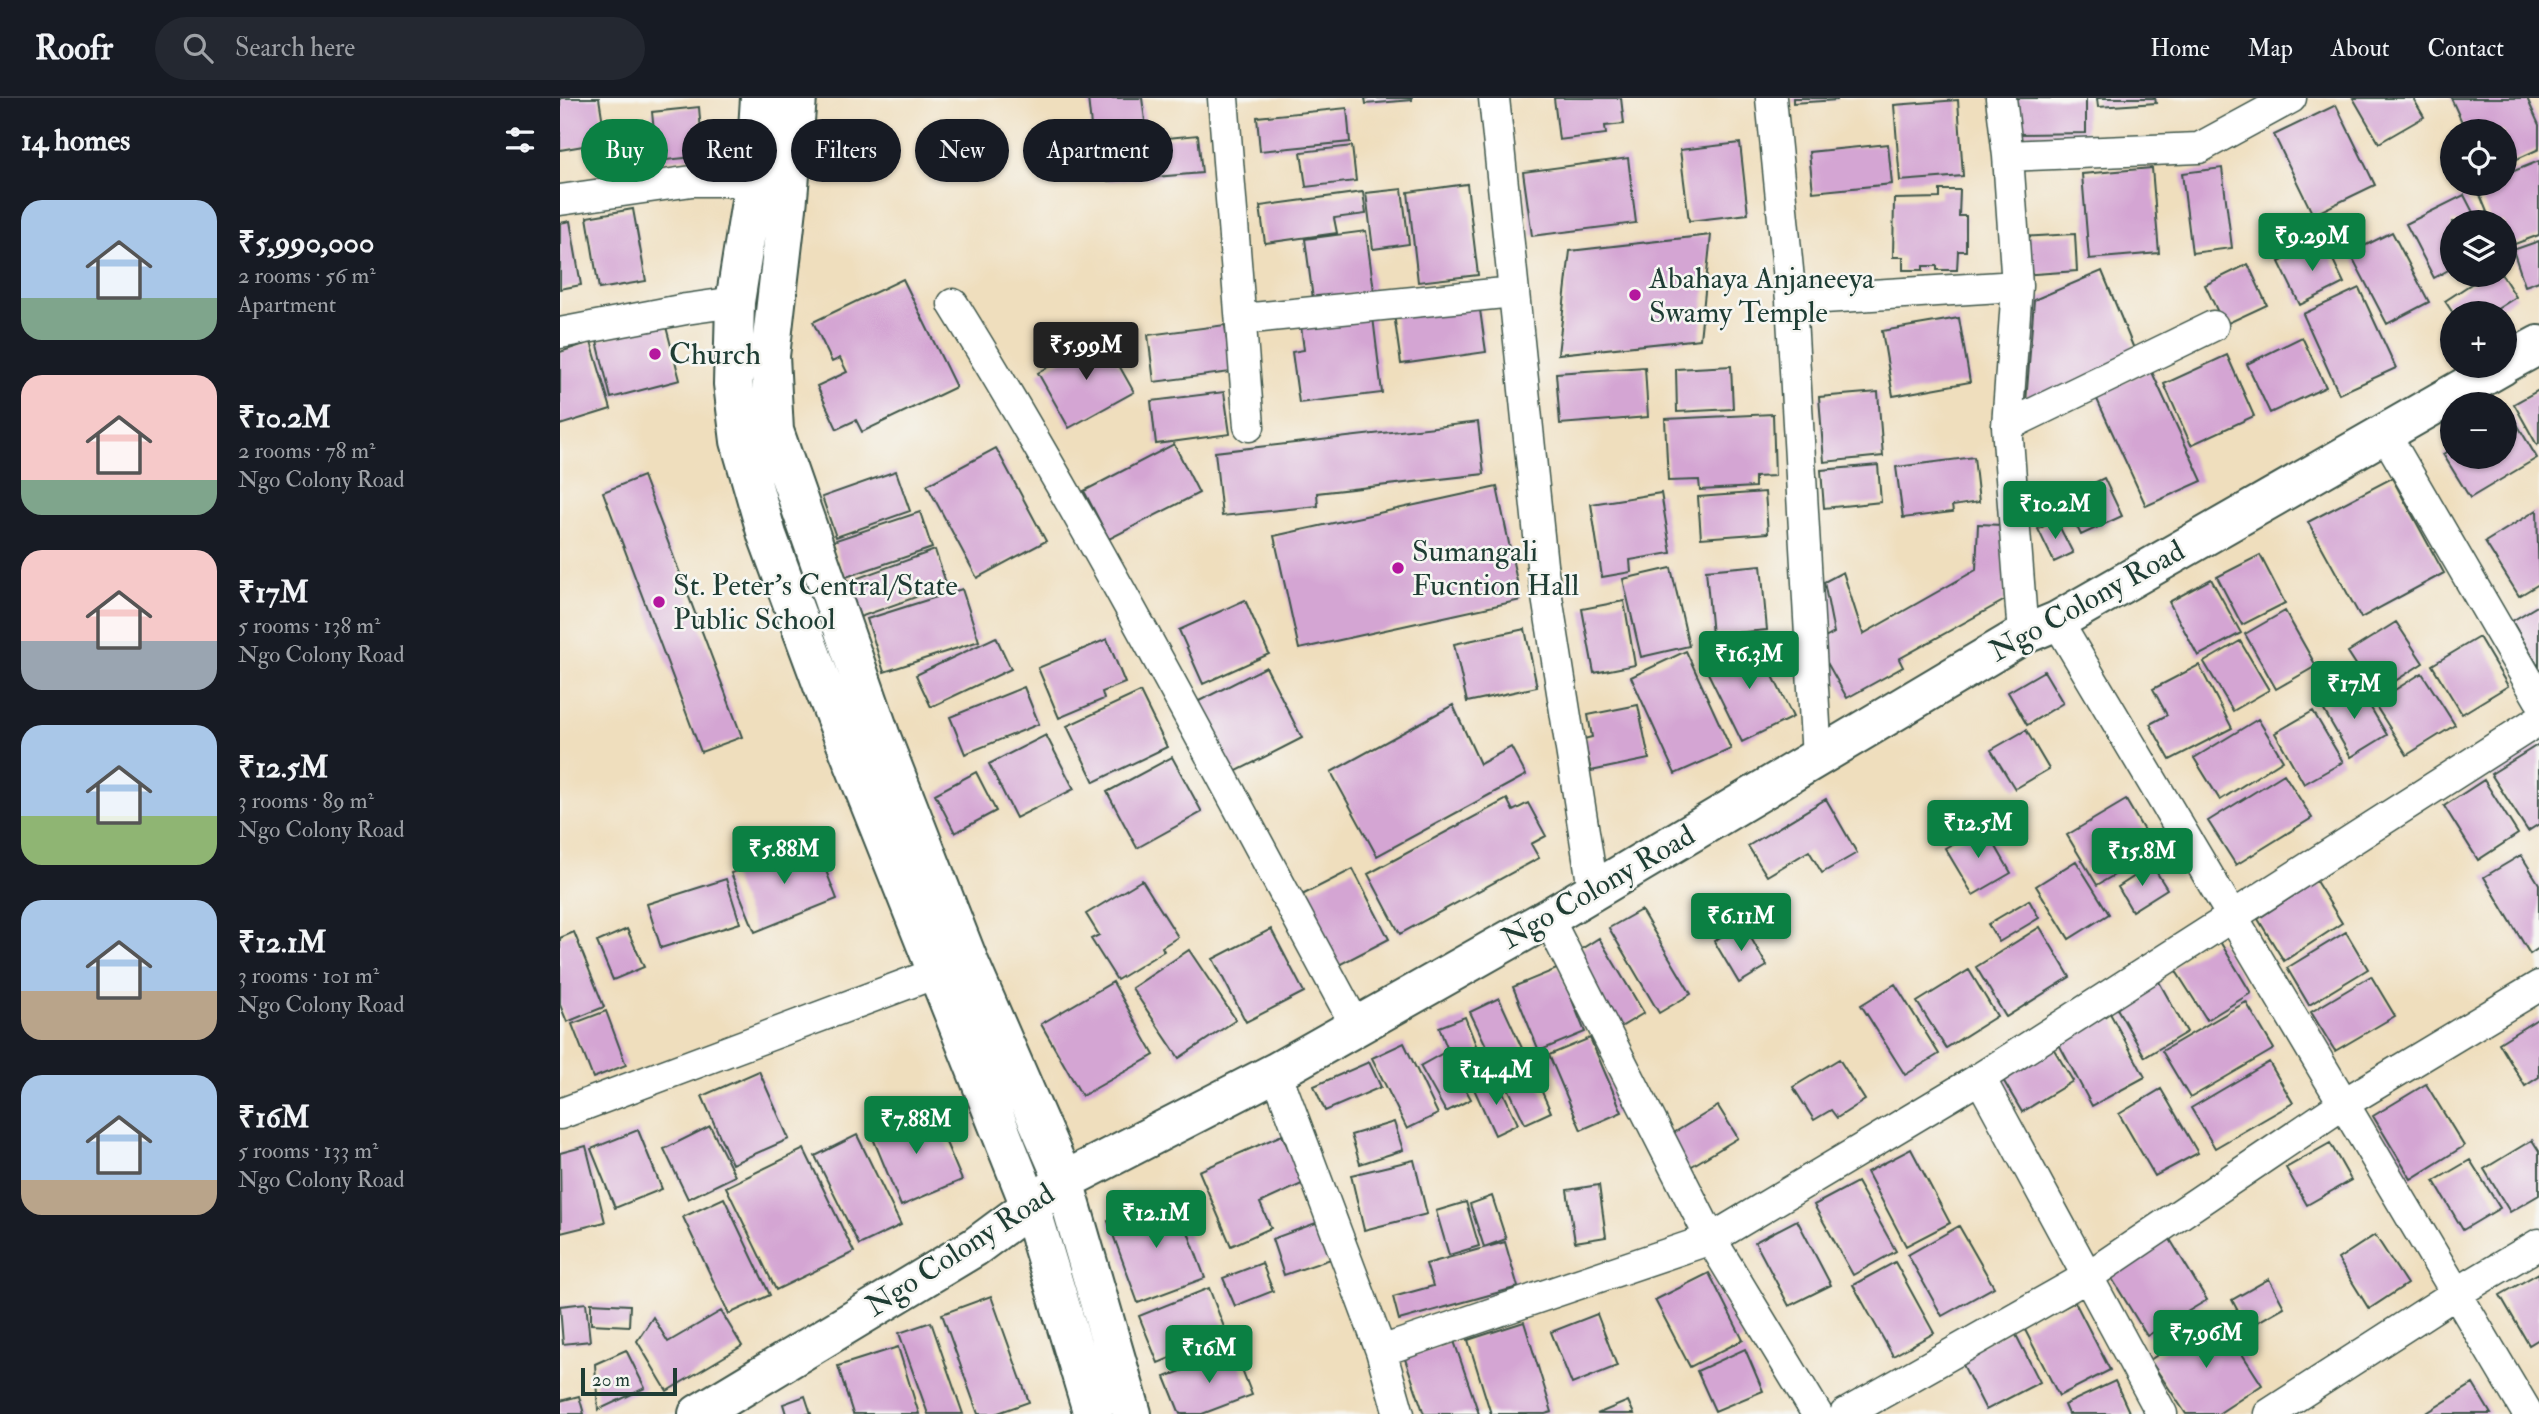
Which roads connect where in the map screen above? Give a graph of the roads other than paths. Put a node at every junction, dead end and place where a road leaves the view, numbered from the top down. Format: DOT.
graph roads {
  1 [pos="760,98"];
  2 [pos="797,98"];
  3 [pos="1223,98"];
  4 [pos="1494,98"];
  5 [pos="1771,98"];
  6 [pos="2001,98"];
  7 [pos="2291,98"];
  8 [pos="759,119"];
  9 [pos="2008,156"];
  10 [pos="685,182"];
  11 [pos="754,182"];
  12 [pos="560,200"];
  13 [pos="2017,286"];
  14 [pos="1514,292"];
  15 [pos="1791,300"];
  16 [pos="735,302"];
  17 [pos="953,304"];
  18 [pos="1242,319"];
  19 [pos="2213,326"];
  20 [pos="560,333"];
  21 [pos="2539,345"];
  22 [pos="2517,357"];
  23 [pos="2480,378"];
  24 [pos="1249,426"];
  25 [pos="2007,426"];
  26 [pos="2384,432"];
  27 [pos="2040,628"];
  28 [pos="2539,699"];
  29 [pos="2539,720"];
  30 [pos="1817,759"];
  31 [pos="1593,889"];
  32 [pos="2232,916"];
  33 [pos="1548,918"];
  34 [pos="936,973"];
  35 [pos="2539,986"];
  36 [pos="1356,1026"];
  37 [pos="1276,1072"];
  38 [pos="1980,1077"];
  39 [pos="2343,1104"];
  40 [pos="560,1114"];
  41 [pos="1064,1181"];
  42 [pos="1031,1208"];
  43 [pos="1711,1239"];
  44 [pos="2539,1244"];
  45 [pos="2087,1276"];
  46 [pos="2455,1294"];
  47 [pos="1381,1351"];
  48 [pos="698,1414"];
  49 [pos="1093,1414"];
  50 [pos="1132,1414"];
  51 [pos="1399,1414"];
  52 [pos="1817,1414"];
  53 [pos="1845,1414"];
  54 [pos="2162,1414"];
  55 [pos="2269,1414"];
  56 [pos="2528,1414"];
  1 -- 8 [label="street"];
  2 -- 41 [label="street"];
  3 -- 18 [label="street"];
  4 -- 14 [label="street"];
  5 -- 15 [label="street"];
  6 -- 9 [label="street"];
  7 -- 9 [label="street"];
  9 -- 13 [label="street"];
  10 -- 12 [label="street"];
  11 -- 16 [label="street"];
  13 -- 15 [label="street"];
  13 -- 25 [label="street"];
  14 -- 18 [label="street"];
  14 -- 31 [label="street"];
  15 -- 30 [label="street"];
  16 -- 20 [label="street"];
  16 -- 34 [label="street"];
  17 -- 36 [label="street"];
  18 -- 24 [label="street"];
  19 -- 25 [label="street"];
  21 -- 22 [label="street, Ngo Colony Road"];
  23 -- 26 [label="street, Ngo Colony Road"];
  25 -- 27 [label="street"];
  26 -- 27 [label="street, Ngo Colony Road"];
  26 -- 28 [label="street"];
  27 -- 30 [label="street, Ngo Colony Road"];
  27 -- 32 [label="street"];
  29 -- 32 [label="street"];
  30 -- 31 [label="street, Ngo Colony Road"];
  31 -- 33 [label="street, Ngo Colony Road"];
  32 -- 38 [label="street"];
  32 -- 39 [label="street"];
  33 -- 36 [label="street, Ngo Colony Road"];
  33 -- 43 [label="street"];
  34 -- 40 [label="street"];
  34 -- 42 [label="street"];
  35 -- 39 [label="street"];
  36 -- 37 [label="street, Ngo Colony Road"];
  37 -- 41 [label="street, Ngo Colony Road"];
  37 -- 47 [label="street"];
  38 -- 43 [label="street"];
  38 -- 45 [label="street"];
  39 -- 45 [label="street"];
  39 -- 46 [label="street"];
  41 -- 42 [label="street, Ngo Colony Road"];
  41 -- 50 [label="street"];
  42 -- 48 [label="street, Ngo Colony Road"];
  42 -- 49 [label="street"];
  43 -- 47 [label="street"];
  43 -- 52 [label="street"];
  44 -- 46 [label="street"];
  45 -- 53 [label="street"];
  45 -- 54 [label="street"];
  46 -- 55 [label="street"];
  46 -- 56 [label="street"];
  47 -- 51 [label="street"];
}
